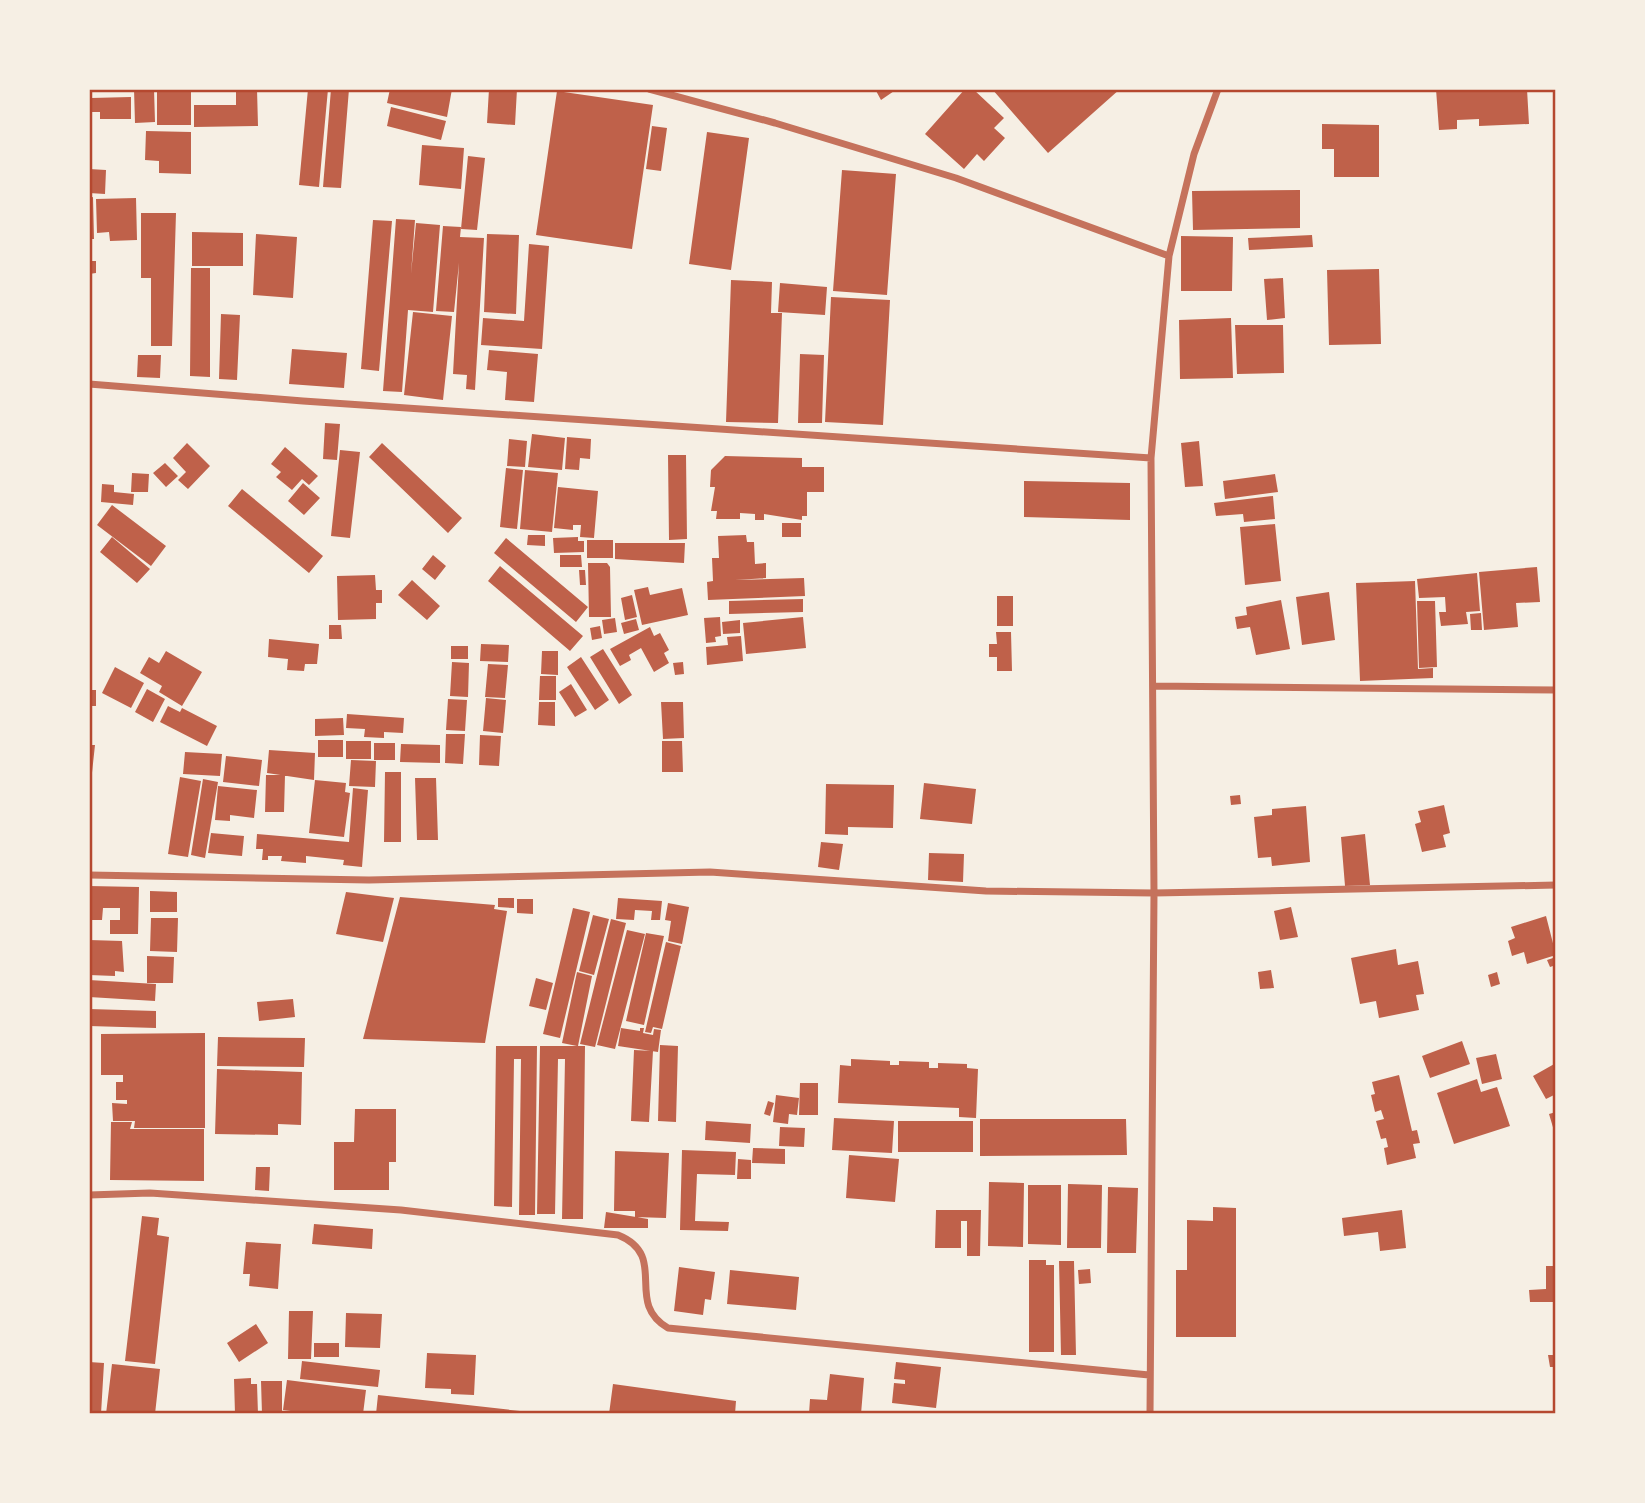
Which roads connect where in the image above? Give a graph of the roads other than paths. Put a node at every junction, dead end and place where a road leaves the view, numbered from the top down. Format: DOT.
graph roads {
  1 [pos="649,89"];
  2 [pos="1218,89"];
  3 [pos="1169,256"];
  4 [pos="89,384"];
  5 [pos="1151,458"];
  6 [pos="1153,686"];
  7 [pos="1556,690"];
  8 [pos="89,875"];
  9 [pos="1556,885"];
  10 [pos="1154,893"];
  11 [pos="89,1195"];
  12 [pos="1149,1375"];
  13 [pos="1150,1414"];
  1 -- 3 [label="street"];
  2 -- 3 [label="street"];
  3 -- 5 [label="street"];
  4 -- 5 [label="street"];
  5 -- 6 [label="street"];
  6 -- 7 [label="street"];
  6 -- 10 [label="street"];
  8 -- 10 [label="street"];
  9 -- 10 [label="street"];
  10 -- 12 [label="street"];
  11 -- 12 [label="street"];
  12 -- 13 [label="street"];
}
